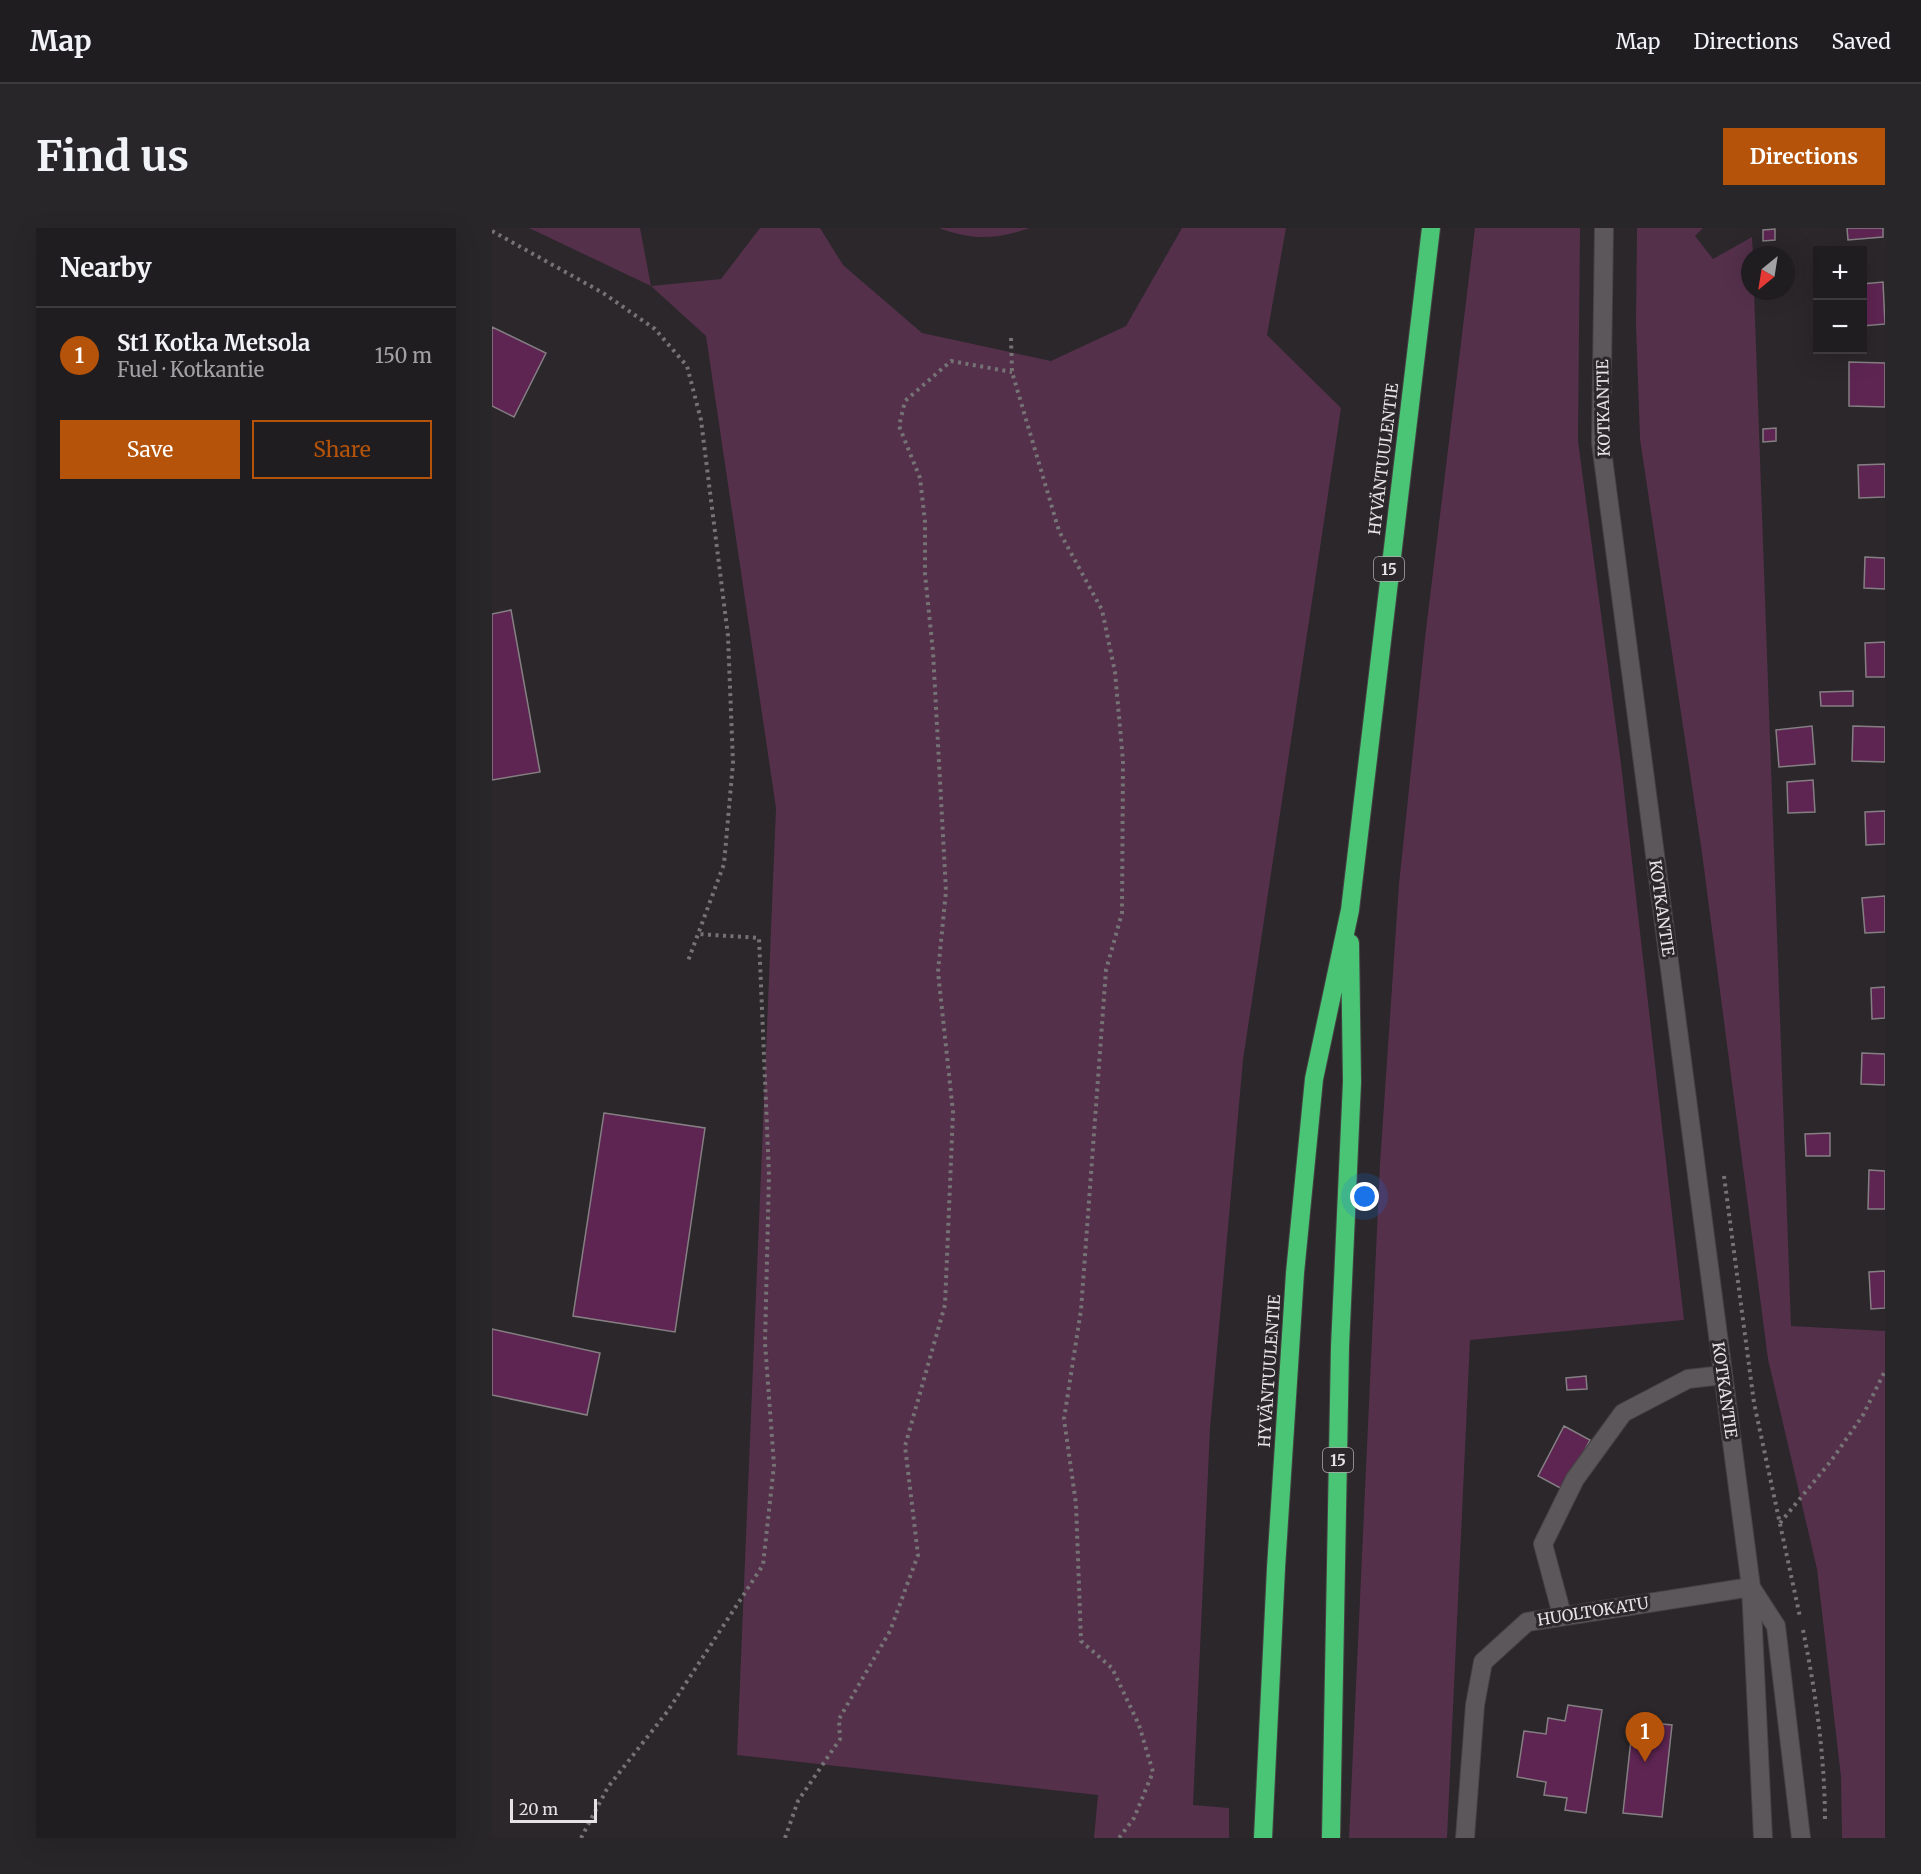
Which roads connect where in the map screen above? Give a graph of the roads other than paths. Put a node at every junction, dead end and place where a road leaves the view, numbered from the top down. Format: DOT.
graph roads {
  1 [pos="1431,228"];
  2 [pos="1604,228"];
  3 [pos="1350,910"];
  4 [pos="1723,1375"];
  5 [pos="1751,1587"];
  6 [pos="1563,1615"];
  7 [pos="1263,1838"];
  8 [pos="1332,1838"];
  9 [pos="1465,1838"];
  10 [pos="1763,1838"];
  11 [pos="1801,1838"];
  1 -- 3 [label="highway, HYVÄNTUULENTIE / 15"];
  2 -- 4 [label="street, KOTKANTIE"];
  3 -- 7 [label="highway, HYVÄNTUULENTIE / 15"];
  3 -- 8 [label="highway, HYVÄNTUULENTIE / 15"];
  4 -- 5 [label="street, KOTKANTIE"];
  4 -- 6 [label="street"];
  5 -- 6 [label="street, HUOLTOKATU"];
  5 -- 10 [label="street, KOTKANTIE"];
  5 -- 11 [label="street, KOTKANTIE"];
  6 -- 9 [label="street, HUOLTOKATU"];
}
